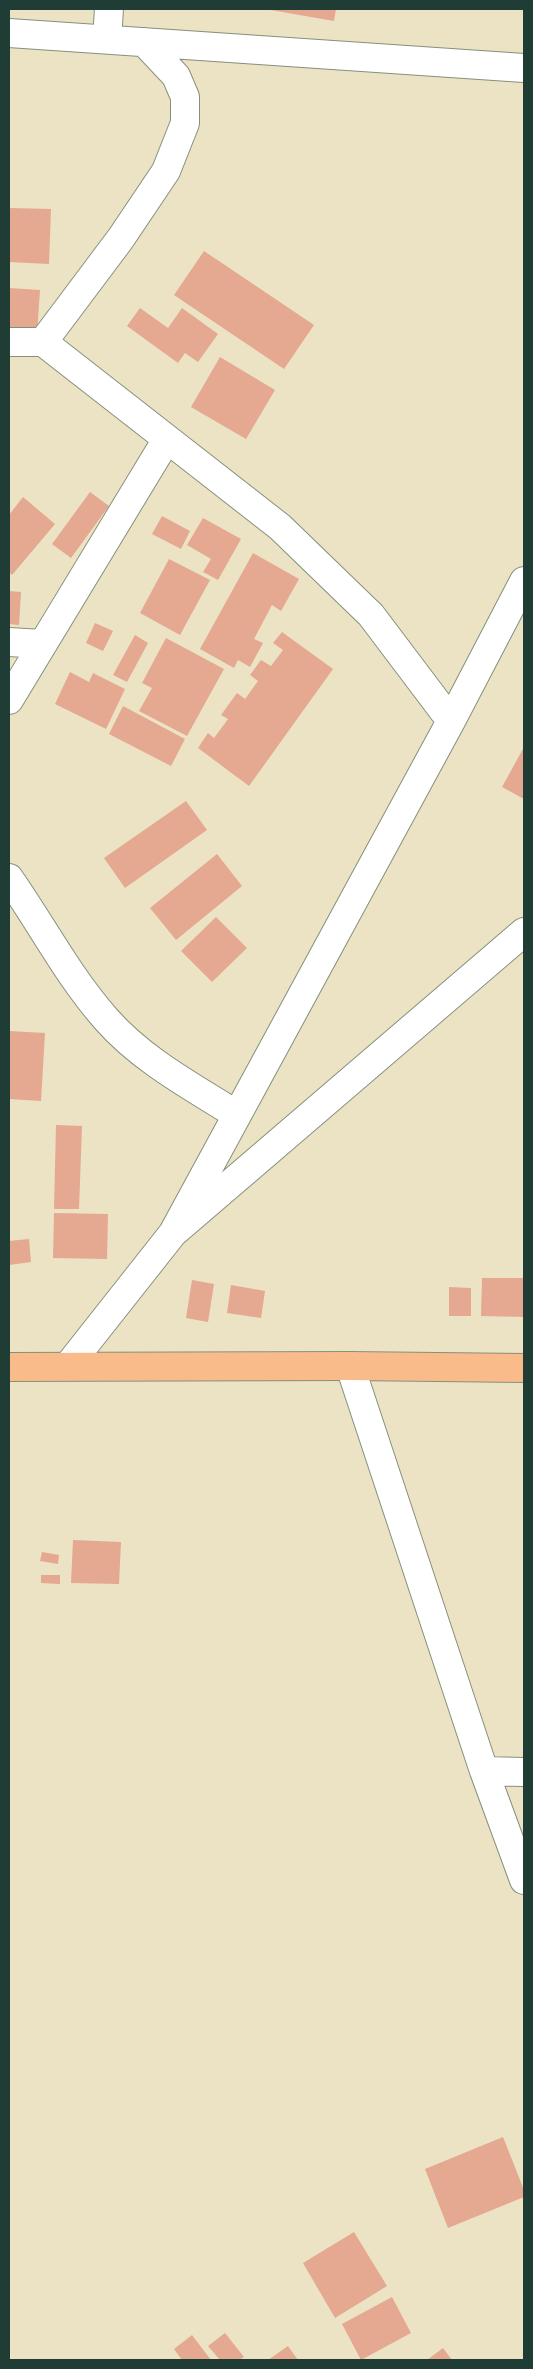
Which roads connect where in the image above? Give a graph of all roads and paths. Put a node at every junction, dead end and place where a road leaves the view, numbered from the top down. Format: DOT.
graph roads {
  1 [pos="109,9"];
  2 [pos="9,33"];
  3 [pos="107,39"];
  4 [pos="144,42"];
  5 [pos="524,68"];
  6 [pos="9,342"];
  7 [pos="43,342"];
  8 [pos="167,440"];
  9 [pos="524,581"];
  10 [pos="9,642"];
  11 [pos="42,644"];
  12 [pos="9,700"];
  13 [pos="451,722"];
  14 [pos="9,878"];
  15 [pos="524,932"];
  16 [pos="237,1115"];
  17 [pos="173,1233"];
  18 [pos="68,1366"];
  19 [pos="350,1366"];
  20 [pos="9,1367"];
  21 [pos="524,1368"];
  22 [pos="484,1771"];
  23 [pos="524,1772"];
  24 [pos="524,1880"];
  1 -- 3 [label="street"];
  2 -- 3 [label="street"];
  3 -- 4 [label="street"];
  4 -- 5 [label="street"];
  4 -- 7 [label="street"];
  6 -- 7 [label="street"];
  7 -- 8 [label="street"];
  8 -- 11 [label="street"];
  8 -- 13 [label="street"];
  9 -- 13 [label="street"];
  10 -- 11 [label="street"];
  11 -- 12 [label="street"];
  13 -- 16 [label="street"];
  14 -- 16 [label="street"];
  15 -- 17 [label="street"];
  16 -- 17 [label="street"];
  17 -- 18 [label="street"];
  18 -- 19 [label="highway"];
  18 -- 20 [label="highway"];
  19 -- 21 [label="highway"];
  19 -- 22 [label="street"];
  22 -- 23 [label="street"];
  22 -- 24 [label="street"];
}
